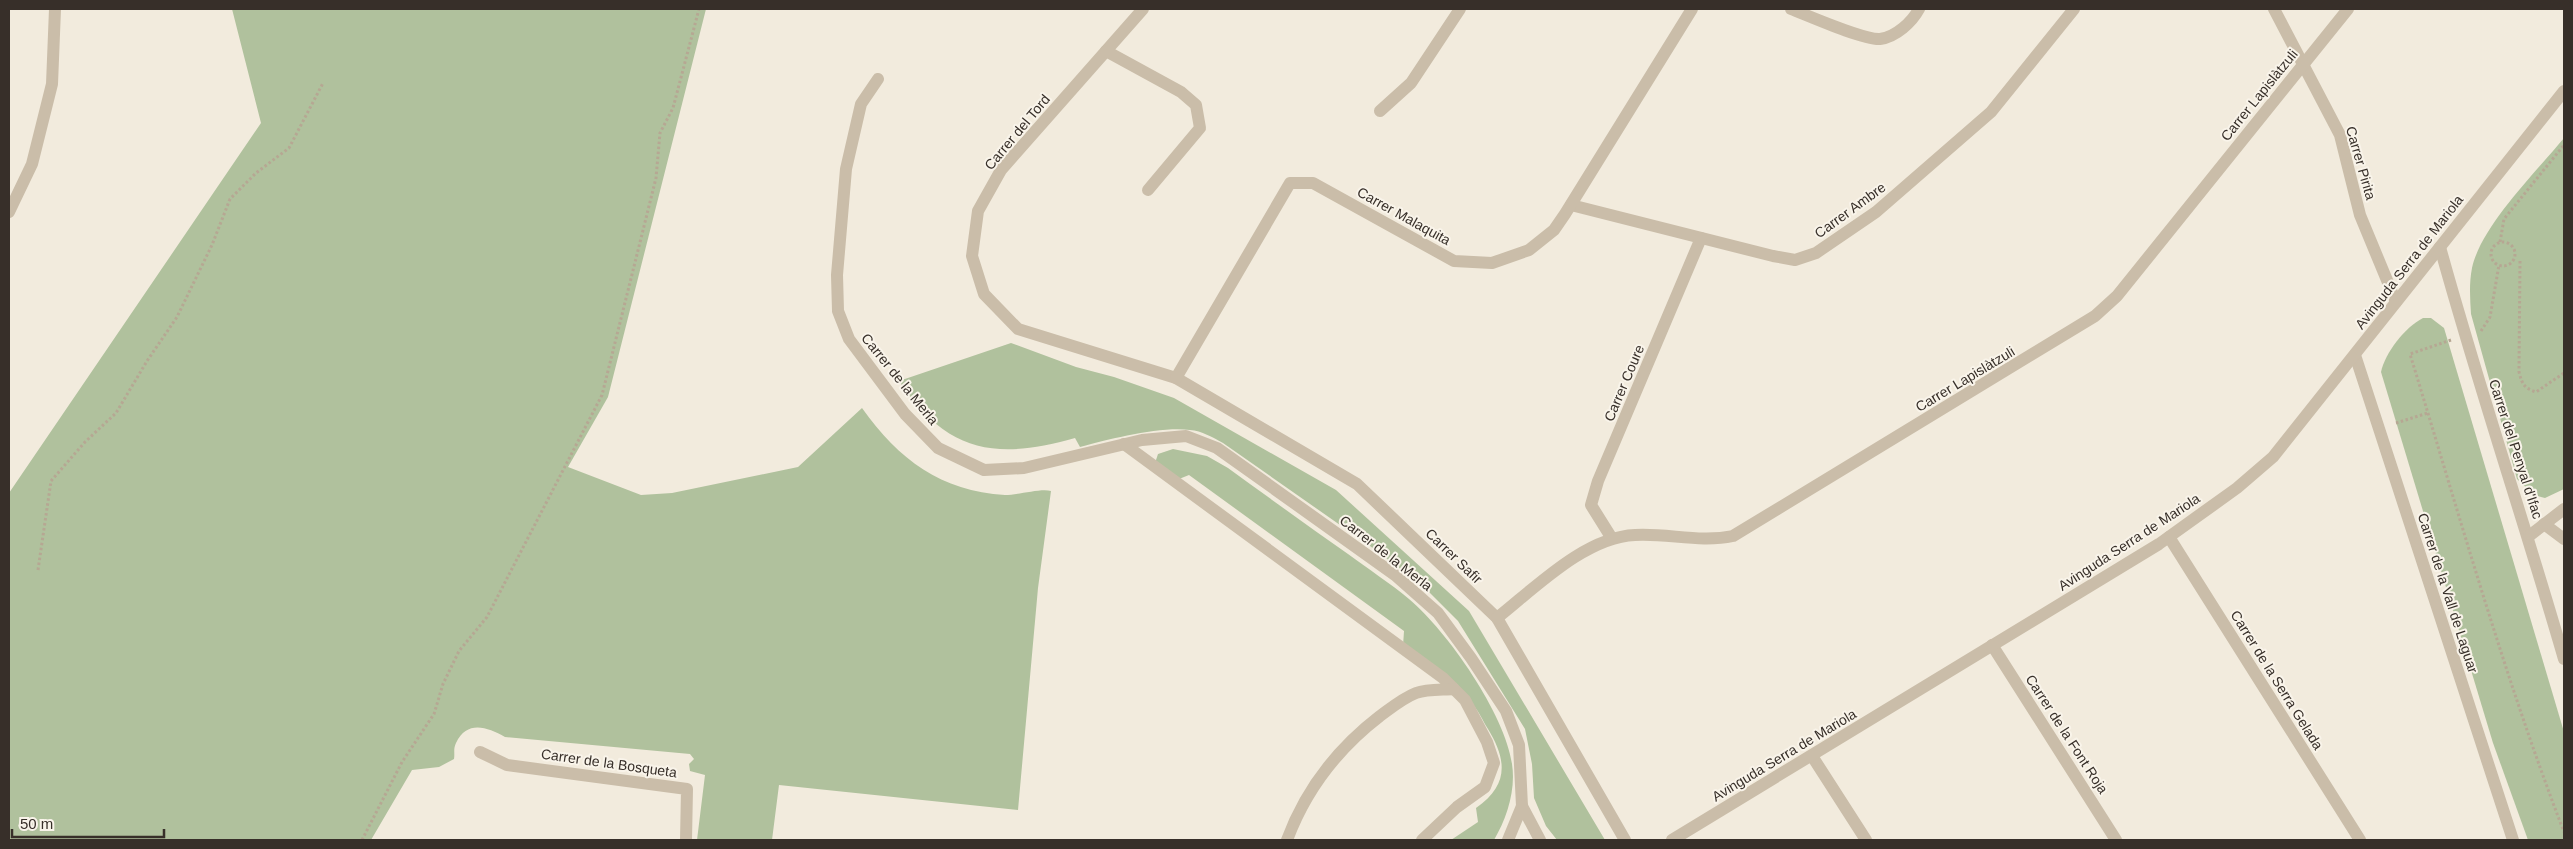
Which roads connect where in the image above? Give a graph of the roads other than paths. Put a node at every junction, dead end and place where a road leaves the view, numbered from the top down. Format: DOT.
graph roads {
  1 [pos="55,9"];
  2 [pos="1143,9"];
  3 [pos="1460,9"];
  4 [pos="1692,9"];
  5 [pos="1791,9"];
  6 [pos="1919,9"];
  7 [pos="2074,9"];
  8 [pos="2274,9"];
  9 [pos="2348,9"];
  10 [pos="1106,51"];
  11 [pos="2303,64"];
  12 [pos="878,79"];
  13 [pos="2564,91"];
  14 [pos="1380,111"];
  15 [pos="1148,190"];
  16 [pos="1571,205"];
  17 [pos="9,212"];
  18 [pos="1701,238"];
  19 [pos="2440,247"];
  20 [pos="2396,302"];
  21 [pos="2355,355"];
  22 [pos="1176,378"];
  23 [pos="1124,444"];
  24 [pos="2564,509"];
  25 [pos="2544,524"];
  26 [pos="2169,536"];
  27 [pos="2529,536"];
  28 [pos="1611,537"];
  29 [pos="2564,539"];
  30 [pos="1497,618"];
  31 [pos="1992,645"];
  32 [pos="2564,659"];
  33 [pos="1454,689"];
  34 [pos="480,752"];
  35 [pos="1812,756"];
  36 [pos="1522,806"];
  37 [pos="686,840"];
  38 [pos="1287,840"];
  39 [pos="1422,840"];
  40 [pos="1508,840"];
  41 [pos="1540,840"];
  42 [pos="1625,840"];
  43 [pos="1672,840"];
  44 [pos="1866,840"];
  45 [pos="2116,840"];
  46 [pos="2360,840"];
  47 [pos="2512,840"];
  1 -- 17 [label="street"];
  2 -- 10 [label="street, Carrer del Tord"];
  3 -- 14 [label="street"];
  4 -- 16 [label="street, Carrer Malaquita"];
  5 -- 6 [label="street"];
  7 -- 18 [label="street, Carrer Ambre"];
  8 -- 11 [label="street, Carrer Pirita"];
  9 -- 11 [label="street, Carrer Lapislàtzuli"];
  10 -- 15 [label="street"];
  10 -- 22 [label="street, Carrer del Tord"];
  11 -- 20 [label="street, Carrer Pirita"];
  11 -- 28 [label="street, Carrer Lapislàtzuli"];
  12 -- 23 [label="street, Carrer de la Merla"];
  13 -- 19 [label="street, Avinguda Serra de Mariola"];
  16 -- 18 [label="street, Carrer Ambre"];
  16 -- 22 [label="street, Carrer Malaquita"];
  18 -- 28 [label="street, Carrer Coure"];
  19 -- 20 [label="street, Avinguda Serra de Mariola"];
  19 -- 27 [label="street, Carrer del Penyal d'Ifac"];
  20 -- 21 [label="street, Avinguda Serra de Mariola"];
  21 -- 26 [label="street, Avinguda Serra de Mariola"];
  21 -- 47 [label="street, Carrer de la Vall de Laguar"];
  22 -- 30 [label="street, Carrer Safir"];
  23 -- 33 [label="street"];
  23 -- 36 [label="street, Carrer de la Merla"];
  24 -- 25 [label="street"];
  25 -- 27 [label="street"];
  25 -- 29 [label="street"];
  26 -- 31 [label="street, Avinguda Serra de Mariola"];
  26 -- 46 [label="street, Carrer de la Serra Gelada"];
  27 -- 32 [label="street, Carrer del Penyal d'Ifac"];
  28 -- 30 [label="street, Carrer Lapislàtzuli"];
  30 -- 42 [label="street, Carrer Safir"];
  31 -- 35 [label="street, Avinguda Serra de Mariola"];
  31 -- 45 [label="street, Carrer de la Font Roja"];
  33 -- 38 [label="street"];
  33 -- 39 [label="street"];
  34 -- 37 [label="street, Carrer de la Bosqueta"];
  35 -- 43 [label="street, Avinguda Serra de Mariola"];
  35 -- 44 [label="street"];
  36 -- 40 [label="street, Carrer de la Merla"];
  36 -- 41 [label="street, Carrer de la Merla"];
}
